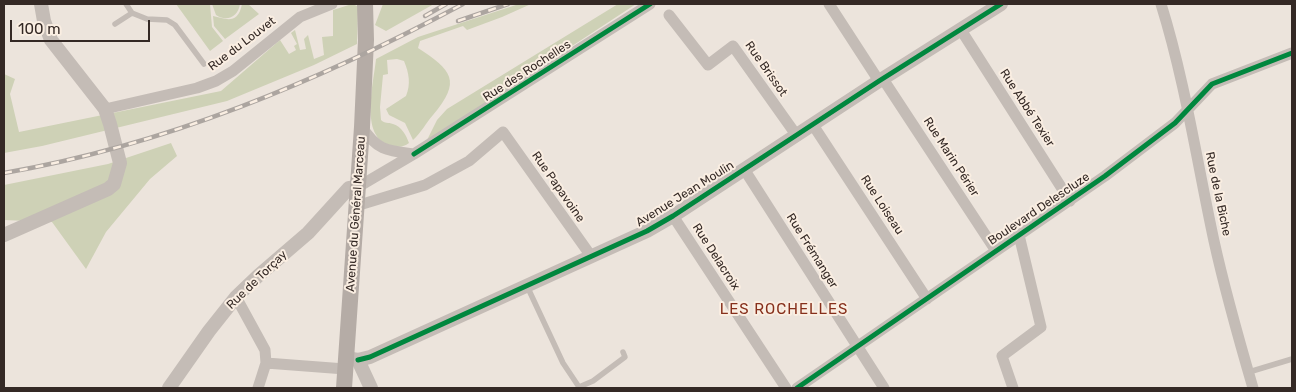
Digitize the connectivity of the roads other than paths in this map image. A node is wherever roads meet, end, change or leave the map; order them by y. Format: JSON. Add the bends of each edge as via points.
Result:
{"nodes":[{"id":1,"x":41,"y":4,"type":"edge"},
{"id":2,"x":126,"y":4,"type":"edge"},
{"id":3,"x":332,"y":4,"type":"edge"},
{"id":4,"x":365,"y":4,"type":"edge"},
{"id":5,"x":374,"y":4,"type":"edge"},
{"id":6,"x":650,"y":4,"type":"edge"},
{"id":7,"x":829,"y":4,"type":"edge"},
{"id":8,"x":1001,"y":4,"type":"edge"},
{"id":9,"x":1161,"y":4,"type":"edge"},
{"id":10,"x":132,"y":13,"type":"junction"},
{"id":11,"x":669,"y":15,"type":"dead end"},
{"id":12,"x":115,"y":24,"type":"dead end"},
{"id":13,"x":961,"y":30,"type":"junction"},
{"id":14,"x":366,"y":40,"type":"junction"},
{"id":15,"x":1292,"y":53,"type":"edge"},
{"id":16,"x":204,"y":64,"type":"dead end"},
{"id":17,"x":881,"y":80,"type":"junction"},
{"id":18,"x":105,"y":108,"type":"junction"},
{"id":19,"x":1187,"y":110,"type":"junction"},
{"id":20,"x":814,"y":125,"type":"junction"},
{"id":21,"x":362,"y":128,"type":"junction"},
{"id":22,"x":797,"y":136,"type":"junction"},
{"id":23,"x":414,"y":154,"type":"junction"},
{"id":24,"x":744,"y":169,"type":"junction"},
{"id":25,"x":358,"y":187,"type":"junction"},
{"id":26,"x":1070,"y":200,"type":"junction"},
{"id":27,"x":356,"y":206,"type":"junction"},
{"id":28,"x":673,"y":216,"type":"junction"},
{"id":29,"x":4,"y":235,"type":"edge"},
{"id":30,"x":1019,"y":235,"type":"junction"},
{"id":31,"x":996,"y":251,"type":"junction"},
{"id":32,"x":591,"y":256,"type":"junction"},
{"id":33,"x":527,"y":286,"type":"junction"},
{"id":34,"x":236,"y":297,"type":"junction"},
{"id":35,"x":927,"y":299,"type":"junction"},
{"id":36,"x":857,"y":347,"type":"junction"},
{"id":37,"x":623,"y":352,"type":"dead end"},
{"id":38,"x":1292,"y":359,"type":"edge"},
{"id":39,"x":350,"y":362,"type":"junction"},
{"id":40,"x":266,"y":363,"type":"junction"},
{"id":41,"x":1249,"y":372,"type":"junction"},
{"id":42,"x":169,"y":388,"type":"edge"},
{"id":43,"x":258,"y":388,"type":"edge"},
{"id":44,"x":344,"y":388,"type":"edge"},
{"id":45,"x":371,"y":388,"type":"edge"},
{"id":46,"x":786,"y":388,"type":"edge"},
{"id":47,"x":797,"y":388,"type":"edge"},
{"id":48,"x":884,"y":388,"type":"edge"},
{"id":49,"x":1013,"y":388,"type":"edge"},
{"id":50,"x":1253,"y":388,"type":"edge"}],
"edges":[{"from":1,"to":18,"type":"street","via":[[51,40]]},
{"from":2,"to":10,"type":"lane"},
{"from":3,"to":18,"type":"street","name":"Rue du Louvet","via":[[300,17],[216,82]]},
{"from":4,"to":14,"type":"main road","name":"Avenue du Général Marceau"},
{"from":5,"to":14,"type":"main road","name":"Avenue du Général Marceau"},
{"from":6,"to":23,"type":"street","name":"Rue des Rochelles"},
{"from":7,"to":17,"type":"street","name":"Rue Marin Périer"},
{"from":8,"to":13,"type":"street","name":"Avenue Jean Moulin"},
{"from":9,"to":19,"type":"street","name":"Rue de la Biche","via":[[1174,46]]},
{"from":10,"to":12,"type":"lane"},
{"from":10,"to":16,"type":"lane","via":[[147,19],[167,20],[175,25]]},
{"from":11,"to":22,"type":"street","name":"Rue Brissot","via":[[708,64],[733,46]]},
{"from":13,"to":17,"type":"street","name":"Avenue Jean Moulin"},
{"from":13,"to":26,"type":"street","name":"Rue Abbé Texier"},
{"from":14,"to":21,"type":"main road","name":"Avenue du Général Marceau"},
{"from":15,"to":19,"type":"street","name":"Boulevard Delescluze","via":[[1212,84]]},
{"from":17,"to":20,"type":"street","name":"Avenue Jean Moulin"},
{"from":17,"to":31,"type":"street","name":"Rue Marin Périer"},
{"from":18,"to":29,"type":"street","via":[[120,163],[114,184]]},
{"from":19,"to":26,"type":"street","name":"Boulevard Delescluze","via":[[1175,123]]},
{"from":19,"to":41,"type":"street","name":"Rue de la Biche","via":[[1215,244]]},
{"from":20,"to":22,"type":"street","name":"Avenue Jean Moulin"},
{"from":20,"to":35,"type":"street","name":"Rue Loiseau"},
{"from":21,"to":23,"type":"street","via":[[378,147],[390,152]]},
{"from":21,"to":25,"type":"main road","name":"Avenue du Général Marceau"},
{"from":22,"to":24,"type":"street","name":"Avenue Jean Moulin"},
{"from":23,"to":25,"type":"street","name":"Rue des Rochelles"},
{"from":24,"to":28,"type":"street","name":"Avenue Jean Moulin"},
{"from":24,"to":36,"type":"street","name":"Rue Frémanger"},
{"from":25,"to":27,"type":"main road","name":"Avenue du Général Marceau"},
{"from":25,"to":34,"type":"street","name":"Rue de Torçay","via":[[349,188],[308,233]]},
{"from":26,"to":30,"type":"street","name":"Boulevard Delescluze"},
{"from":27,"to":32,"type":"street","name":"Rue Papavoine","via":[[425,185],[469,161],[503,132]]},
{"from":27,"to":39,"type":"main road","name":"Avenue du Général Marceau"},
{"from":28,"to":32,"type":"street","name":"Avenue Jean Moulin"},
{"from":28,"to":46,"type":"street","name":"Rue Delacroix"},
{"from":30,"to":31,"type":"street","name":"Boulevard Delescluze"},
{"from":30,"to":49,"type":"street","via":[[1041,327],[997,358]]},
{"from":31,"to":35,"type":"street","name":"Boulevard Delescluze"},
{"from":32,"to":33,"type":"street","name":"Avenue Jean Moulin"},
{"from":33,"to":37,"type":"lane","via":[[563,363],[579,388],[625,357]]},
{"from":33,"to":39,"type":"street","name":"Avenue Jean Moulin","via":[[370,357]]},
{"from":34,"to":40,"type":"street","via":[[265,350]]},
{"from":34,"to":42,"type":"street","name":"Rue de Torçay"},
{"from":35,"to":36,"type":"street","name":"Boulevard Delescluze"},
{"from":36,"to":47,"type":"street","name":"Boulevard Delescluze"},
{"from":36,"to":48,"type":"street","name":"Rue Frémanger"},
{"from":38,"to":41,"type":"lane"},
{"from":39,"to":40,"type":"street"},
{"from":39,"to":44,"type":"main road","name":"Avenue du Général Marceau"},
{"from":39,"to":45,"type":"street"},
{"from":40,"to":43,"type":"street"},
{"from":41,"to":50,"type":"street","name":"Rue de la Biche"}]}
